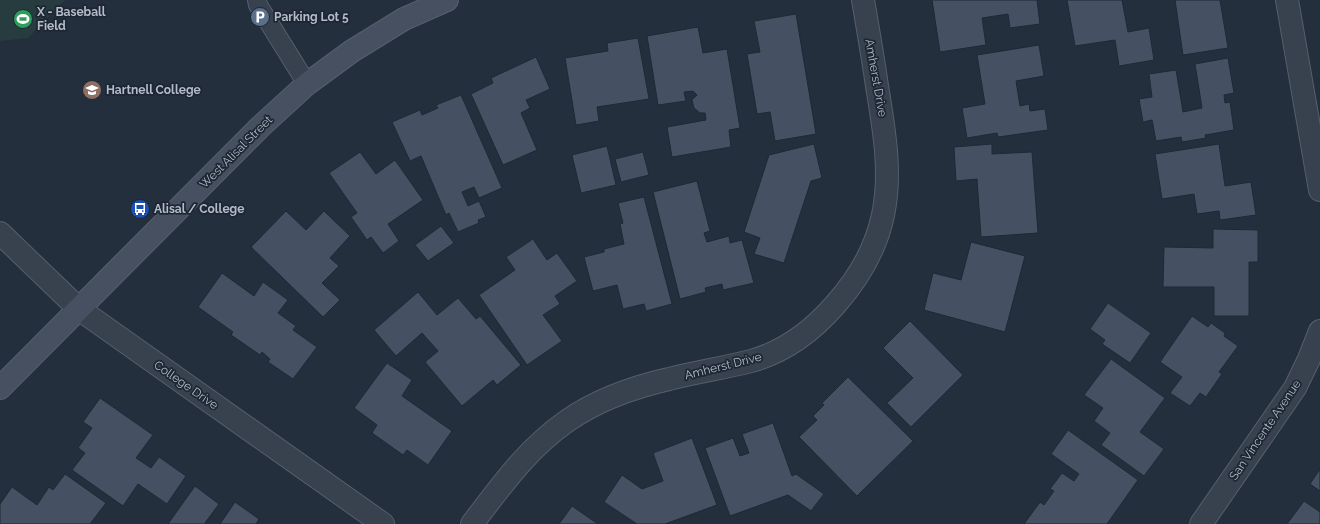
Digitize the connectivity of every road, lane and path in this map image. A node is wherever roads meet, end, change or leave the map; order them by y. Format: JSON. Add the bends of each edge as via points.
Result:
{"nodes":[{"id":1,"x":257,"y":0,"type":"edge"},
{"id":2,"x":447,"y":0,"type":"edge"},
{"id":3,"x":863,"y":0,"type":"edge"},
{"id":4,"x":1287,"y":0,"type":"edge"},
{"id":5,"x":307,"y":84,"type":"junction"},
{"id":6,"x":1320,"y":190,"type":"edge"},
{"id":7,"x":0,"y":233,"type":"edge"},
{"id":8,"x":79,"y":309,"type":"junction"},
{"id":9,"x":1320,"y":331,"type":"edge"},
{"id":10,"x":0,"y":388,"type":"edge"},
{"id":11,"x":383,"y":524,"type":"edge"},
{"id":12,"x":472,"y":524,"type":"edge"},
{"id":13,"x":1201,"y":524,"type":"edge"}],
"edges":[{"from":1,"to":5,"type":"lane"},
{"from":2,"to":5,"type":"main road","name":"West Alisal Street","via":[[404,19],[352,51]]},
{"from":3,"to":12,"type":"street","name":"Amherst Drive","via":[[884,128],[886,189],[884,215],[875,244],[847,292],[827,314],[785,347],[753,360],[638,387],[568,420],[516,466]]},
{"from":4,"to":6,"type":"street"},
{"from":5,"to":8,"type":"main road","name":"West Alisal Street","via":[[260,127]]},
{"from":7,"to":8,"type":"street","name":"College Drive"},
{"from":8,"to":10,"type":"main road","name":"West Alisal Street"},
{"from":8,"to":11,"type":"street","name":"College Drive"},
{"from":9,"to":13,"type":"street","name":"San Vincente Avenue","via":[[1295,388]]}]}
